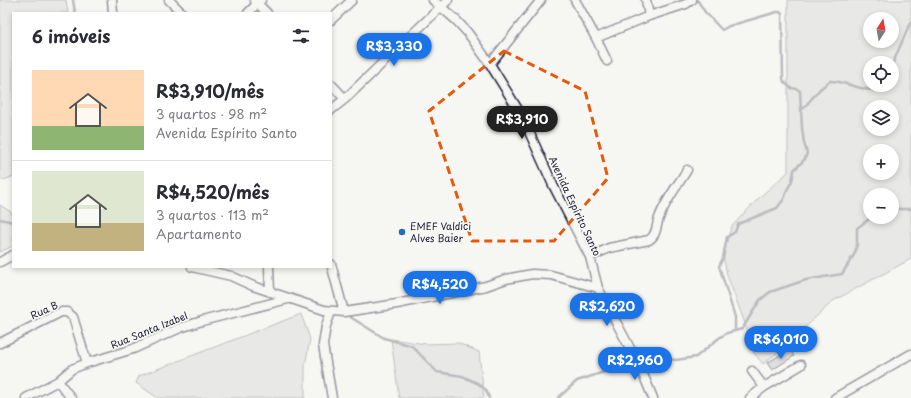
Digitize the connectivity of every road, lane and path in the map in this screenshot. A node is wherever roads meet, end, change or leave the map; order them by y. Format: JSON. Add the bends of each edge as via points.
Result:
{"nodes":[{"id":1,"x":169,"y":0,"type":"edge"},
{"id":2,"x":352,"y":0,"type":"edge"},
{"id":3,"x":433,"y":0,"type":"edge"},
{"id":4,"x":448,"y":0,"type":"edge"},
{"id":5,"x":541,"y":0,"type":"edge"},
{"id":6,"x":575,"y":0,"type":"edge"},
{"id":7,"x":646,"y":0,"type":"edge"},
{"id":8,"x":692,"y":0,"type":"edge"},
{"id":9,"x":113,"y":1,"type":"edge"},
{"id":10,"x":258,"y":1,"type":"edge"},
{"id":11,"x":442,"y":7,"type":"junction"},
{"id":12,"x":113,"y":12,"type":"edge"},
{"id":13,"x":181,"y":12,"type":"edge"},
{"id":14,"x":249,"y":12,"type":"edge"},
{"id":15,"x":266,"y":12,"type":"edge"},
{"id":16,"x":649,"y":16,"type":"junction"},
{"id":17,"x":332,"y":19,"type":"edge"},
{"id":18,"x":596,"y":38,"type":"junction"},
{"id":19,"x":607,"y":61,"type":"dead end"},
{"id":20,"x":490,"y":64,"type":"junction"},
{"id":21,"x":332,"y":85,"type":"edge"},
{"id":22,"x":345,"y":99,"type":"junction"},
{"id":23,"x":332,"y":109,"type":"edge"},
{"id":24,"x":687,"y":170,"type":"dead end"},
{"id":25,"x":12,"y":256,"type":"edge"},
{"id":26,"x":590,"y":257,"type":"junction"},
{"id":27,"x":0,"y":262,"type":"edge"},
{"id":28,"x":196,"y":268,"type":"edge"},
{"id":29,"x":269,"y":268,"type":"edge"},
{"id":30,"x":332,"y":268,"type":"edge"},
{"id":31,"x":598,"y":288,"type":"junction"},
{"id":32,"x":270,"y":292,"type":"junction"},
{"id":33,"x":288,"y":299,"type":"junction"},
{"id":34,"x":331,"y":312,"type":"junction"},
{"id":35,"x":344,"y":312,"type":"junction"},
{"id":36,"x":0,"y":343,"type":"edge"},
{"id":37,"x":911,"y":354,"type":"edge"},
{"id":38,"x":87,"y":363,"type":"junction"},
{"id":39,"x":801,"y":365,"type":"dead end"},
{"id":40,"x":752,"y":371,"type":"dead end"},
{"id":41,"x":58,"y":381,"type":"junction"},
{"id":42,"x":764,"y":388,"type":"junction"},
{"id":43,"x":26,"y":398,"type":"edge"},
{"id":44,"x":70,"y":398,"type":"edge"},
{"id":45,"x":332,"y":398,"type":"edge"},
{"id":46,"x":653,"y":398,"type":"edge"},
{"id":47,"x":750,"y":398,"type":"edge"},
{"id":48,"x":835,"y":398,"type":"edge"}],
"edges":[{"from":1,"to":13,"type":"street"},
{"from":2,"to":17,"type":"street"},
{"from":3,"to":11,"type":"street","name":"Avenida Espírito Santo"},
{"from":4,"to":11,"type":"street"},
{"from":5,"to":20,"type":"street"},
{"from":6,"to":18,"type":"street"},
{"from":7,"to":16,"type":"street"},
{"from":8,"to":16,"type":"street"},
{"from":9,"to":12,"type":"street"},
{"from":10,"to":14,"type":"street"},
{"from":10,"to":15,"type":"street"},
{"from":11,"to":20,"type":"street","name":"Avenida Espírito Santo","via":[[468,33]]},
{"from":11,"to":22,"type":"street"},
{"from":16,"to":18,"type":"street"},
{"from":18,"to":19,"type":"street"},
{"from":20,"to":26,"type":"street","name":"Avenida Espírito Santo","via":[[522,116],[553,185]]},
{"from":21,"to":22,"type":"street"},
{"from":22,"to":23,"type":"street"},
{"from":24,"to":26,"type":"street","via":[[662,211],[652,238],[609,248]]},
{"from":25,"to":27,"type":"street"},
{"from":26,"to":31,"type":"street","name":"Avenida Espírito Santo"},
{"from":28,"to":32,"type":"street","via":[[231,276]]},
{"from":29,"to":32,"type":"street"},
{"from":30,"to":35,"type":"street"},
{"from":31,"to":35,"type":"street","via":[[532,274],[397,304]]},
{"from":31,"to":46,"type":"street","name":"Avenida Espírito Santo","via":[[640,367]]},
{"from":32,"to":33,"type":"street"},
{"from":33,"to":34,"type":"street"},
{"from":33,"to":38,"type":"street","name":"Rua Santa Izabel","via":[[180,328],[133,349]]},
{"from":34,"to":35,"type":"street"},
{"from":34,"to":45,"type":"street","via":[[323,345]]},
{"from":36,"to":38,"type":"street","name":"Rua B","via":[[61,312],[68,312],[73,317]]},
{"from":37,"to":48,"type":"street"},
{"from":38,"to":41,"type":"street","name":"Rua Santa Izabel","via":[[72,369]]},
{"from":39,"to":42,"type":"street"},
{"from":40,"to":42,"type":"street"},
{"from":41,"to":43,"type":"street","name":"Rua Santa Izabel"},
{"from":41,"to":44,"type":"street"},
{"from":42,"to":47,"type":"street"}]}
